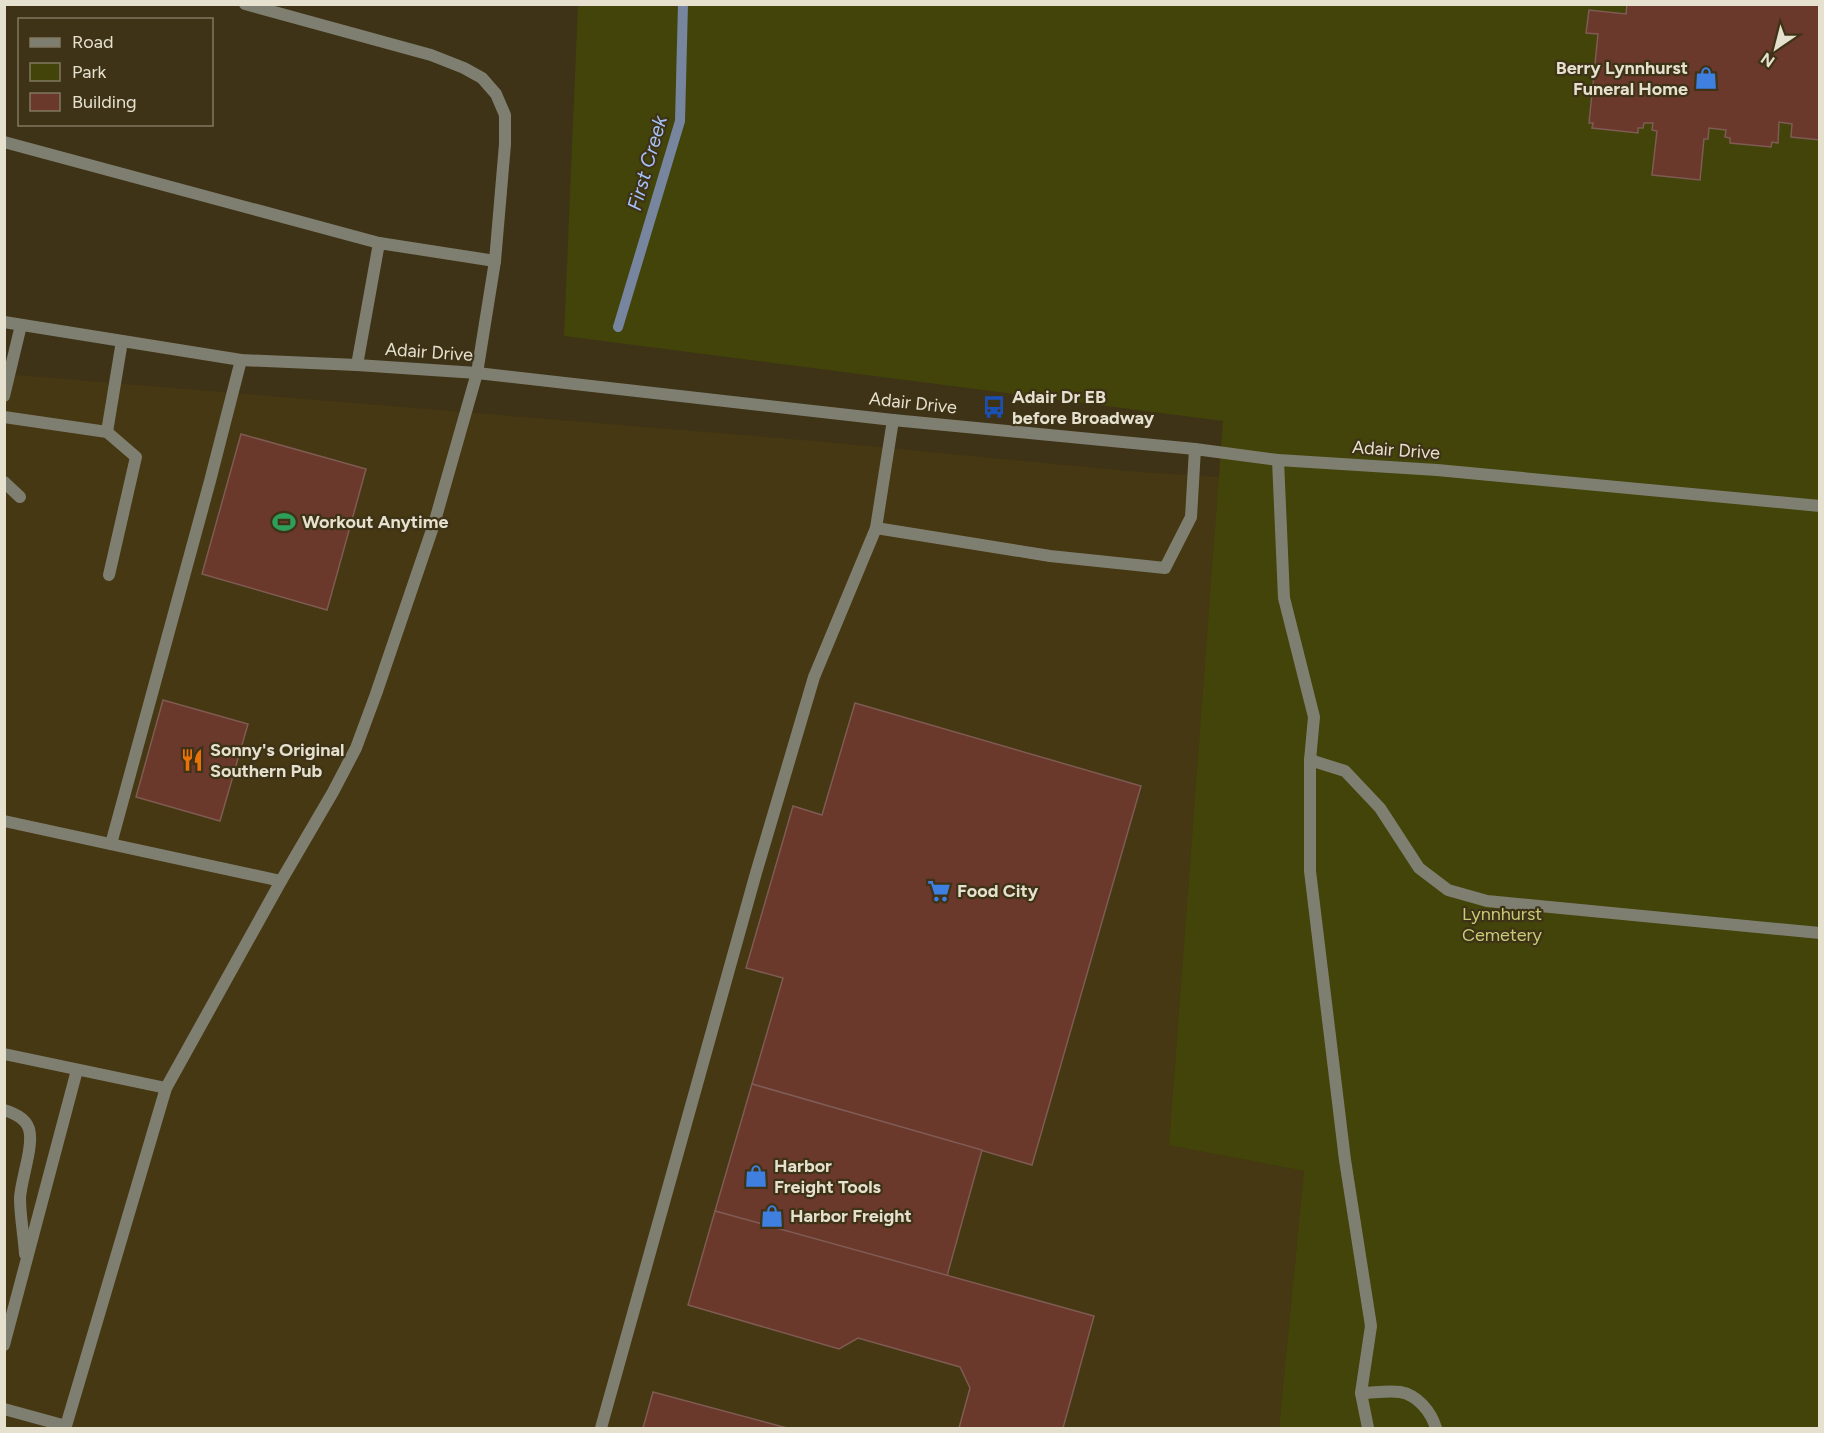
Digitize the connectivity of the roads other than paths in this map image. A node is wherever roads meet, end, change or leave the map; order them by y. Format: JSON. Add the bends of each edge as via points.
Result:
{"nodes":[{"id":1,"x":245,"y":4,"type":"edge"},
{"id":2,"x":4,"y":142,"type":"edge"},
{"id":3,"x":380,"y":243,"type":"junction"},
{"id":4,"x":495,"y":261,"type":"junction"},
{"id":5,"x":4,"y":322,"type":"edge"},
{"id":6,"x":21,"y":325,"type":"junction"},
{"id":7,"x":122,"y":341,"type":"junction"},
{"id":8,"x":241,"y":360,"type":"junction"},
{"id":9,"x":357,"y":364,"type":"junction"},
{"id":10,"x":477,"y":373,"type":"junction"},
{"id":11,"x":4,"y":396,"type":"edge"},
{"id":12,"x":4,"y":417,"type":"edge"},
{"id":13,"x":894,"y":420,"type":"junction"},
{"id":14,"x":107,"y":432,"type":"junction"},
{"id":15,"x":1195,"y":449,"type":"junction"},
{"id":16,"x":1278,"y":460,"type":"junction"},
{"id":17,"x":4,"y":482,"type":"edge"},
{"id":18,"x":20,"y":496,"type":"dead end"},
{"id":19,"x":1820,"y":506,"type":"edge"},
{"id":20,"x":876,"y":528,"type":"junction"},
{"id":21,"x":109,"y":575,"type":"dead end"},
{"id":22,"x":1310,"y":760,"type":"junction"},
{"id":23,"x":4,"y":821,"type":"edge"},
{"id":24,"x":111,"y":844,"type":"junction"},
{"id":25,"x":281,"y":881,"type":"junction"},
{"id":26,"x":1820,"y":933,"type":"edge"},
{"id":27,"x":4,"y":1054,"type":"edge"},
{"id":28,"x":77,"y":1070,"type":"junction"},
{"id":29,"x":166,"y":1088,"type":"junction"},
{"id":30,"x":4,"y":1110,"type":"edge"},
{"id":31,"x":26,"y":1264,"type":"junction"},
{"id":32,"x":4,"y":1345,"type":"edge"},
{"id":33,"x":1361,"y":1393,"type":"junction"},
{"id":34,"x":4,"y":1409,"type":"edge"},
{"id":35,"x":65,"y":1427,"type":"edge"},
{"id":36,"x":601,"y":1428,"type":"edge"},
{"id":37,"x":1368,"y":1428,"type":"edge"},
{"id":38,"x":1436,"y":1428,"type":"edge"}],
"edges":[{"from":1,"to":4,"type":"street","via":[[431,55],[482,78],[496,94],[505,115]]},
{"from":2,"to":3,"type":"street"},
{"from":3,"to":4,"type":"street"},
{"from":3,"to":9,"type":"street"},
{"from":4,"to":10,"type":"street"},
{"from":5,"to":6,"type":"street","name":"Adair Drive"},
{"from":6,"to":7,"type":"street","name":"Adair Drive"},
{"from":6,"to":11,"type":"street"},
{"from":7,"to":8,"type":"street","name":"Adair Drive"},
{"from":7,"to":14,"type":"street"},
{"from":8,"to":9,"type":"street","name":"Adair Drive"},
{"from":8,"to":24,"type":"street"},
{"from":9,"to":10,"type":"street","name":"Adair Drive"},
{"from":10,"to":13,"type":"street","name":"Adair Drive"},
{"from":10,"to":25,"type":"street","via":[[420,568],[356,748]]},
{"from":12,"to":14,"type":"street"},
{"from":13,"to":15,"type":"street","name":"Adair Drive"},
{"from":13,"to":20,"type":"street"},
{"from":14,"to":21,"type":"street","via":[[136,457]]},
{"from":15,"to":16,"type":"street","name":"Adair Drive"},
{"from":15,"to":20,"type":"street","via":[[1191,518],[1165,568],[1050,556]]},
{"from":16,"to":19,"type":"street","name":"Adair Drive","via":[[1437,470]]},
{"from":16,"to":22,"type":"street","via":[[1284,598],[1314,717]]},
{"from":17,"to":18,"type":"street"},
{"from":20,"to":36,"type":"street","via":[[814,676]]},
{"from":22,"to":26,"type":"street","via":[[1345,771],[1380,808],[1419,868],[1448,890],[1487,901]]},
{"from":22,"to":33,"type":"street","via":[[1310,871],[1345,1160],[1371,1326]]},
{"from":23,"to":24,"type":"street"},
{"from":24,"to":25,"type":"street"},
{"from":25,"to":29,"type":"street"},
{"from":27,"to":28,"type":"street"},
{"from":28,"to":29,"type":"street"},
{"from":28,"to":31,"type":"street"},
{"from":29,"to":35,"type":"street"},
{"from":30,"to":31,"type":"street","via":[[23,1119],[29,1129],[20,1197]]},
{"from":31,"to":32,"type":"street"},
{"from":33,"to":37,"type":"street"},
{"from":33,"to":38,"type":"street","via":[[1401,1392],[1421,1402]]},
{"from":34,"to":35,"type":"street"}]}
